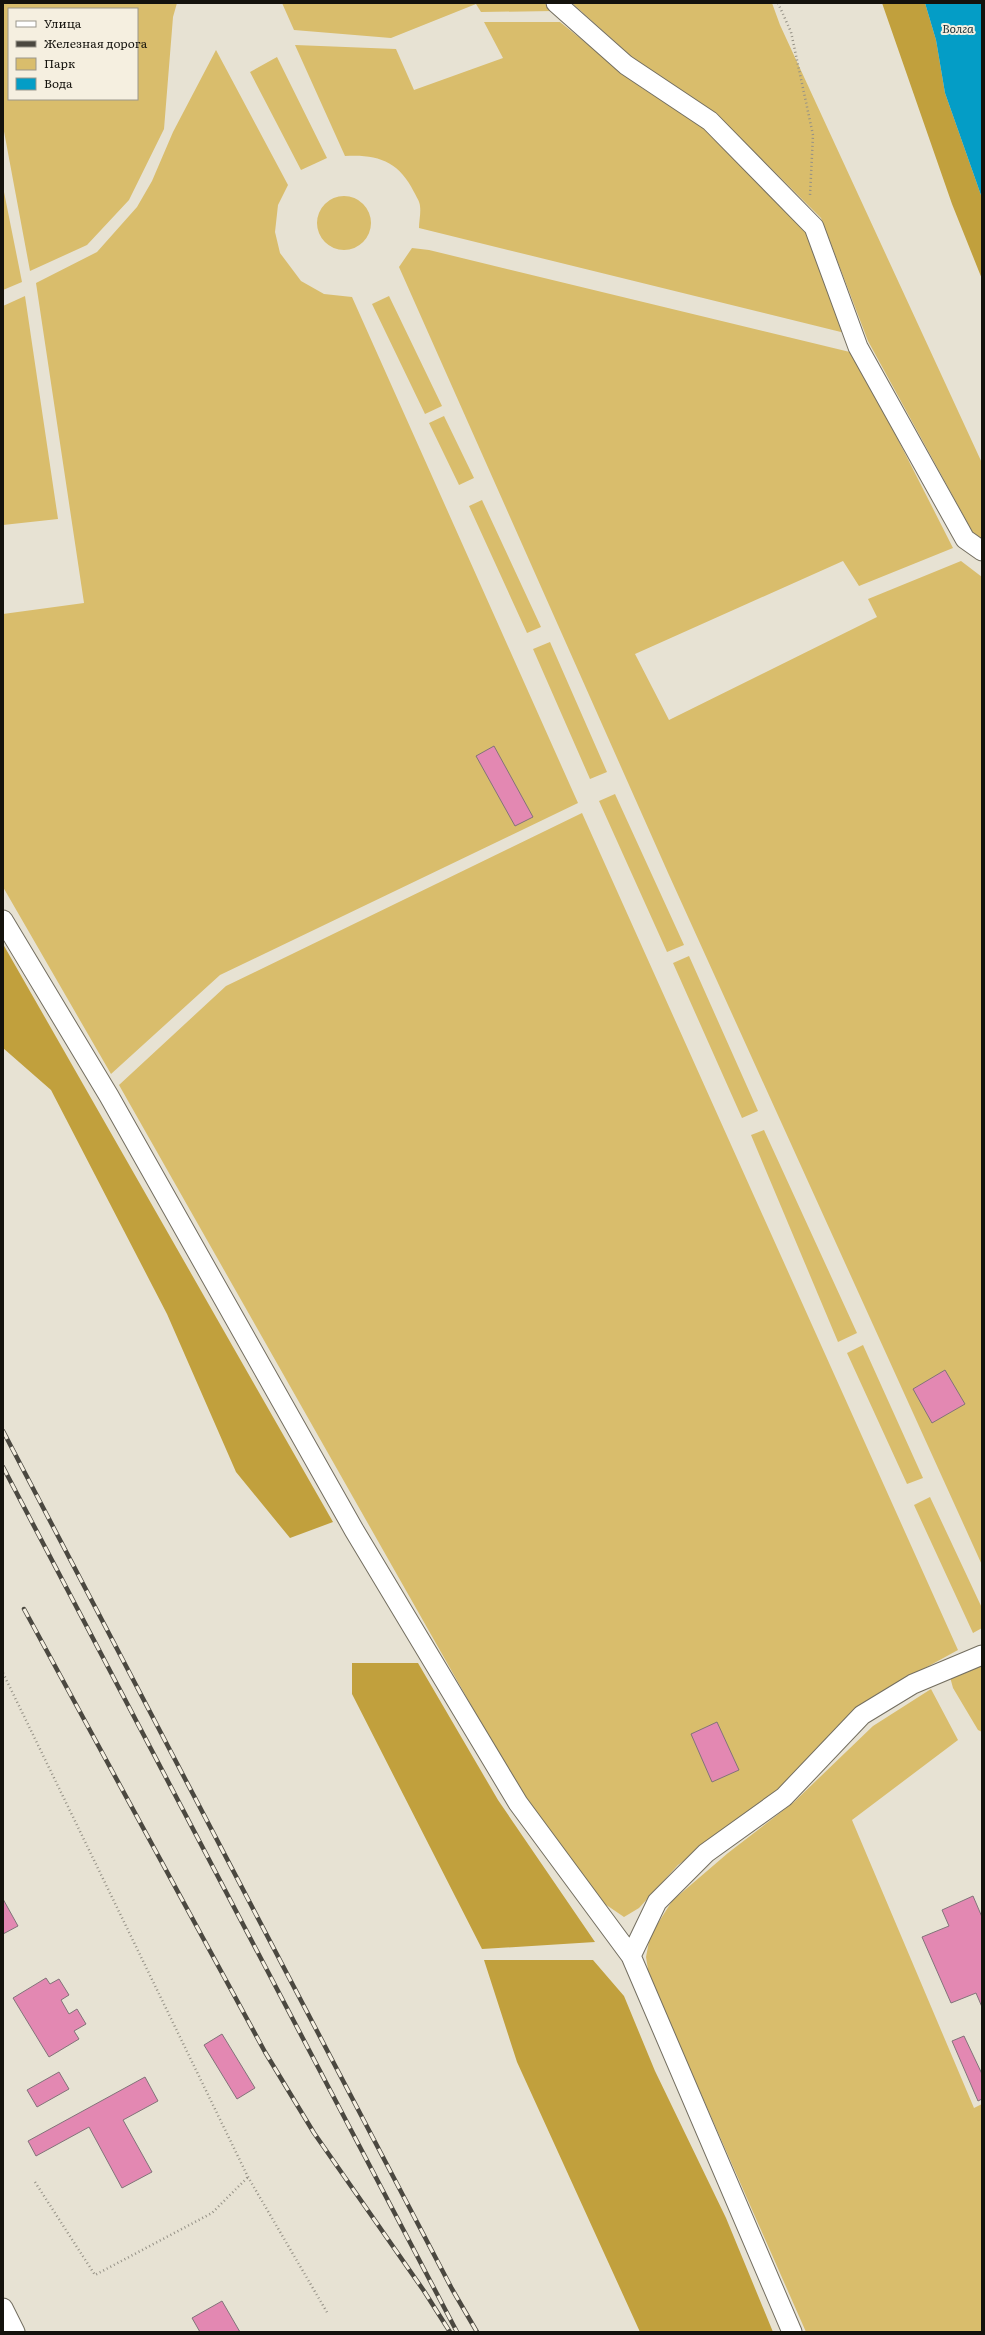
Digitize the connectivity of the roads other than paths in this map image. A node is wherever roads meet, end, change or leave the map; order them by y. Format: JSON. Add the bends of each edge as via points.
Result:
{"nodes":[{"id":1,"x":556,"y":3,"type":"edge"},
{"id":2,"x":982,"y":551,"type":"edge"},
{"id":3,"x":3,"y":920,"type":"edge"},
{"id":4,"x":982,"y":1655,"type":"edge"},
{"id":5,"x":631,"y":1956,"type":"junction"},
{"id":6,"x":3,"y":2308,"type":"edge"},
{"id":7,"x":15,"y":2332,"type":"edge"},
{"id":8,"x":792,"y":2332,"type":"edge"}],
"edges":[{"from":1,"to":2,"type":"street","via":[[626,65],[710,121],[814,227],[858,347],[965,539]]},
{"from":3,"to":5,"type":"street","via":[[109,1096],[354,1530],[518,1803]]},
{"from":4,"to":5,"type":"street","via":[[913,1684],[862,1715],[784,1797],[706,1853],[657,1902]]},
{"from":5,"to":8,"type":"street"},
{"from":6,"to":7,"type":"street"}]}
